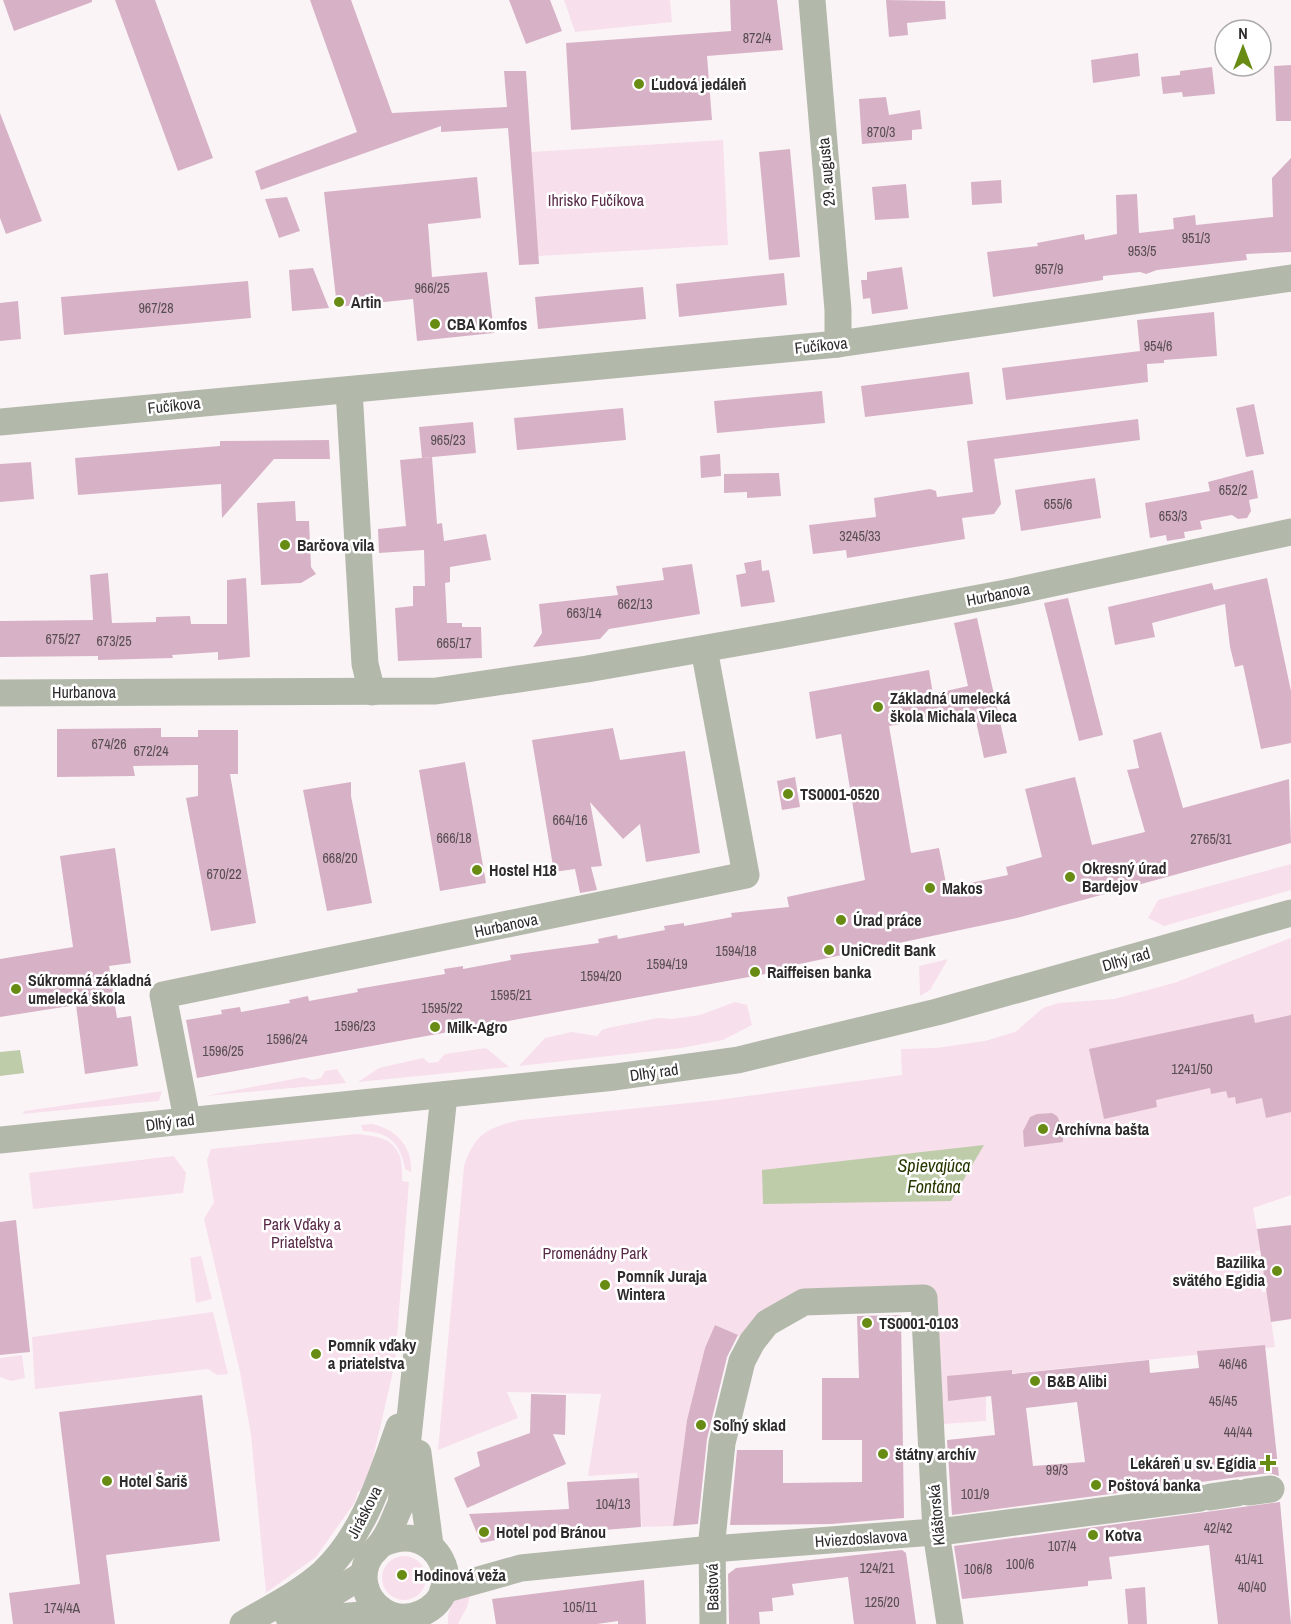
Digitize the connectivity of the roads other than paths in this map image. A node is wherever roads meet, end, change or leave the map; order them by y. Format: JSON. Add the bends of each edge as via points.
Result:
{"nodes":[{"id":1,"x":812,"y":0,"type":"edge"},
{"id":2,"x":1291,"y":278,"type":"edge"},
{"id":3,"x":837,"y":344,"type":"junction"},
{"id":4,"x":349,"y":390,"type":"junction"},
{"id":5,"x":0,"y":422,"type":"edge"},
{"id":6,"x":1291,"y":532,"type":"edge"},
{"id":7,"x":704,"y":649,"type":"junction"},
{"id":8,"x":372,"y":692,"type":"junction"},
{"id":9,"x":0,"y":693,"type":"edge"},
{"id":10,"x":1291,"y":913,"type":"edge"},
{"id":11,"x":444,"y":1095,"type":"junction"},
{"id":12,"x":187,"y":1119,"type":"junction"},
{"id":13,"x":0,"y":1140,"type":"edge"},
{"id":14,"x":924,"y":1298,"type":"joint"},
{"id":15,"x":412,"y":1389,"type":"junction"},
{"id":16,"x":1265,"y":1490,"type":"edge"},
{"id":17,"x":936,"y":1532,"type":"junction"},
{"id":18,"x":382,"y":1544,"type":"junction"},
{"id":19,"x":712,"y":1549,"type":"junction"},
{"id":20,"x":436,"y":1553,"type":"junction"},
{"id":21,"x":521,"y":1568,"type":"junction"},
{"id":22,"x":364,"y":1574,"type":"junction"},
{"id":23,"x":440,"y":1606,"type":"edge"},
{"id":24,"x":398,"y":1618,"type":"edge"},
{"id":25,"x":245,"y":1624,"type":"edge"},
{"id":26,"x":262,"y":1624,"type":"edge"},
{"id":27,"x":713,"y":1624,"type":"edge"},
{"id":28,"x":950,"y":1624,"type":"edge"}],
"edges":[{"from":1,"to":3,"type":"street","name":"29. augusta","via":[[838,310]]},
{"from":2,"to":3,"type":"street","name":"Fučíkova"},
{"from":3,"to":4,"type":"street","name":"Fučíkova"},
{"from":4,"to":5,"type":"street","name":"Fučíkova"},
{"from":4,"to":8,"type":"street","via":[[365,664]]},
{"from":6,"to":7,"type":"street","name":"Hurbanova","via":[[994,595]]},
{"from":7,"to":8,"type":"street","name":"Hurbanova","via":[[436,691]]},
{"from":7,"to":12,"type":"street","name":"Hurbanova","via":[[746,875],[163,995]]},
{"from":8,"to":9,"type":"street","name":"Hurbanova"},
{"from":10,"to":11,"type":"street","name":"Dlhý rad","via":[[937,1012],[779,1051],[625,1076]]},
{"from":11,"to":12,"type":"street","name":"Dlhý rad"},
{"from":11,"to":15,"type":"street","name":"Jiráskova"},
{"from":12,"to":13,"type":"street","name":"Dlhý rad"},
{"from":14,"to":17,"type":"street","name":"Kláštorská"},
{"from":14,"to":19,"type":"street","name":"Baštová","via":[[804,1302],[778,1315],[756,1334],[742,1361],[722,1443]]},
{"from":15,"to":18,"type":"street","name":"Jiráskova","via":[[401,1504]]},
{"from":15,"to":20,"type":"street","name":"Jiráskova","via":[[423,1506]]},
{"from":15,"to":25,"type":"street","name":"Jiráskova","via":[[356,1535],[323,1572]]},
{"from":16,"to":17,"type":"street","name":"Hviezdoslavova"},
{"from":17,"to":19,"type":"street","name":"Hviezdoslavova"},
{"from":17,"to":28,"type":"street","name":"Kláštorská"},
{"from":18,"to":20,"type":"street","via":[[394,1538],[419,1539]]},
{"from":18,"to":22,"type":"street","via":[[370,1557]]},
{"from":19,"to":21,"type":"street","name":"Hviezdoslavova"},
{"from":19,"to":27,"type":"street","name":"Baštová"},
{"from":20,"to":21,"type":"street","name":"Hviezdoslavova"},
{"from":20,"to":23,"type":"street","via":[[445,1569]]},
{"from":21,"to":23,"type":"street","name":"Hviezdoslavova"},
{"from":22,"to":24,"type":"street","via":[[369,1596]]},
{"from":22,"to":25,"type":"street","via":[[332,1594]]},
{"from":23,"to":24,"type":"street"},
{"from":24,"to":26,"type":"street"}]}
